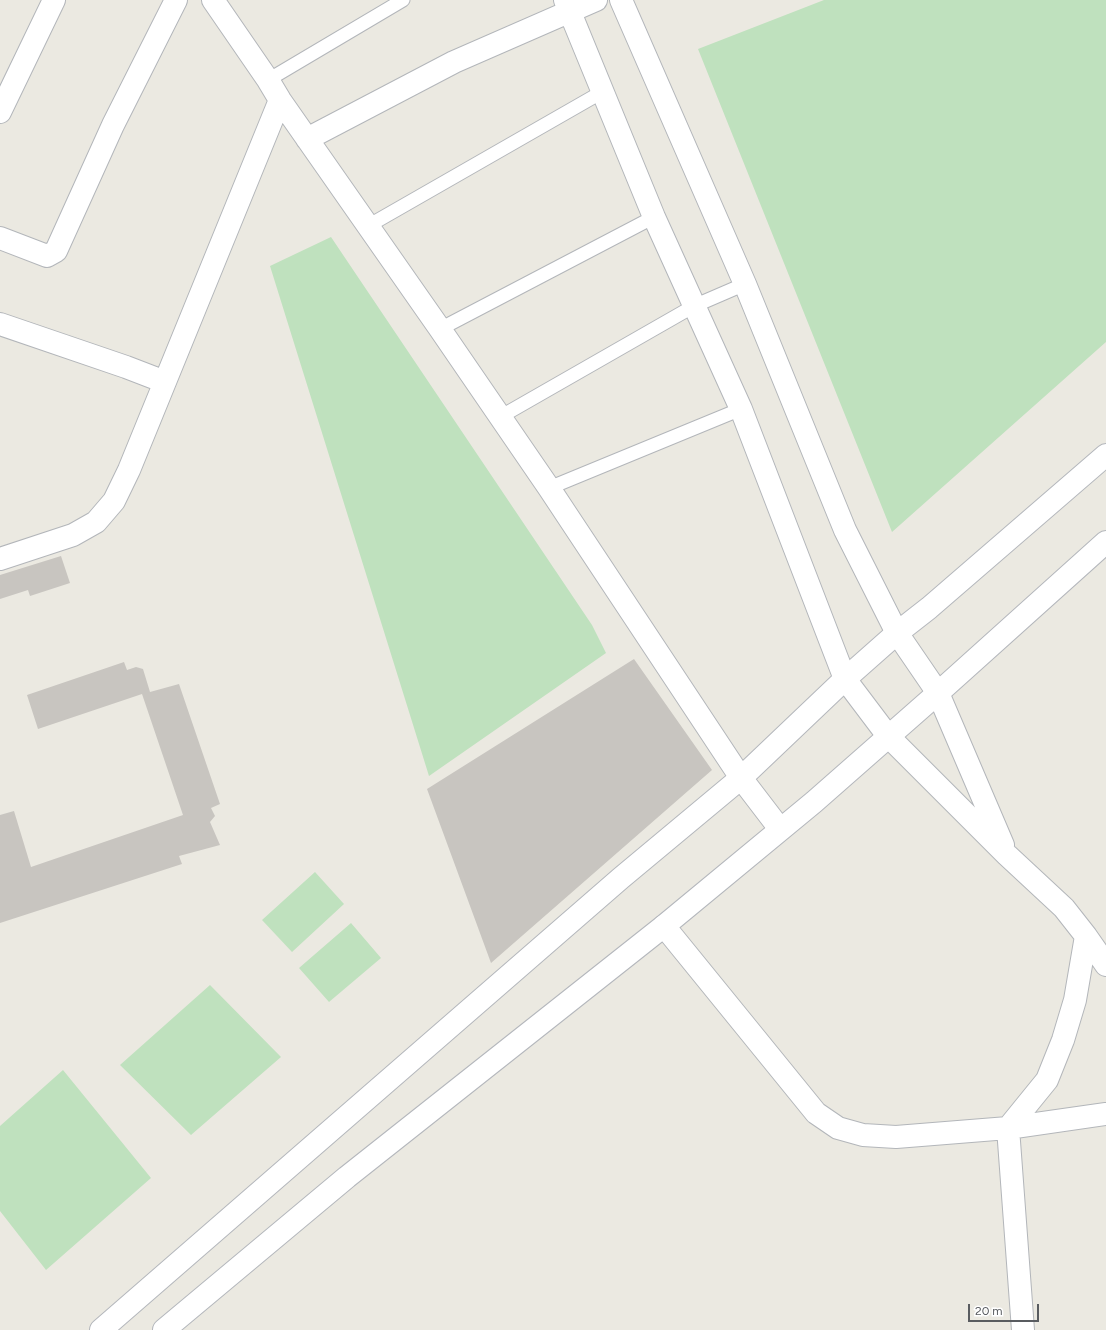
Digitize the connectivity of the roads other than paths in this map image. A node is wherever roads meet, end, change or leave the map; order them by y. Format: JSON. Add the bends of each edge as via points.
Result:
{"nodes":[{"id":1,"x":54,"y":0,"type":"edge"},
{"id":2,"x":176,"y":0,"type":"edge"},
{"id":3,"x":403,"y":0,"type":"edge"},
{"id":4,"x":596,"y":0,"type":"edge"},
{"id":5,"x":621,"y":0,"type":"edge"},
{"id":6,"x":216,"y":1,"type":"edge"},
{"id":7,"x":567,"y":6,"type":"edge"},
{"id":8,"x":268,"y":80,"type":"junction"},
{"id":9,"x":602,"y":92,"type":"junction"},
{"id":10,"x":280,"y":100,"type":"junction"},
{"id":11,"x":0,"y":112,"type":"edge"},
{"id":12,"x":307,"y":139,"type":"junction"},
{"id":13,"x":654,"y":217,"type":"junction"},
{"id":14,"x":368,"y":226,"type":"junction"},
{"id":15,"x":0,"y":238,"type":"edge"},
{"id":16,"x":745,"y":284,"type":"junction"},
{"id":17,"x":694,"y":306,"type":"junction"},
{"id":18,"x":0,"y":324,"type":"edge"},
{"id":19,"x":440,"y":329,"type":"junction"},
{"id":20,"x":165,"y":382,"type":"junction"},
{"id":21,"x":741,"y":409,"type":"junction"},
{"id":22,"x":500,"y":417,"type":"junction"},
{"id":23,"x":1106,"y":455,"type":"edge"},
{"id":24,"x":549,"y":488,"type":"junction"},
{"id":25,"x":1106,"y":542,"type":"edge"},
{"id":26,"x":0,"y":559,"type":"edge"},
{"id":27,"x":897,"y":633,"type":"junction"},
{"id":28,"x":845,"y":679,"type":"junction"},
{"id":29,"x":938,"y":693,"type":"junction"},
{"id":30,"x":888,"y":736,"type":"junction"},
{"id":31,"x":741,"y":778,"type":"junction"},
{"id":32,"x":780,"y":829,"type":"junction"},
{"id":33,"x":1007,"y":855,"type":"junction"},
{"id":34,"x":664,"y":926,"type":"junction"},
{"id":35,"x":1086,"y":936,"type":"junction"},
{"id":36,"x":1106,"y":965,"type":"edge"},
{"id":37,"x":1106,"y":1114,"type":"edge"},
{"id":38,"x":1008,"y":1128,"type":"junction"},
{"id":39,"x":101,"y":1330,"type":"edge"},
{"id":40,"x":164,"y":1330,"type":"edge"},
{"id":41,"x":1023,"y":1330,"type":"edge"}],
"edges":[{"from":1,"to":11,"type":"street"},
{"from":2,"to":15,"type":"street","via":[[116,118],[56,251],[47,256]]},
{"from":3,"to":8,"type":"lane"},
{"from":4,"to":7,"type":"street"},
{"from":5,"to":16,"type":"street"},
{"from":6,"to":8,"type":"street"},
{"from":7,"to":9,"type":"street"},
{"from":7,"to":12,"type":"street"},
{"from":8,"to":10,"type":"street"},
{"from":9,"to":13,"type":"street"},
{"from":9,"to":14,"type":"lane"},
{"from":10,"to":12,"type":"street"},
{"from":10,"to":20,"type":"street"},
{"from":12,"to":14,"type":"street"},
{"from":13,"to":17,"type":"street"},
{"from":13,"to":19,"type":"lane"},
{"from":14,"to":19,"type":"street"},
{"from":16,"to":17,"type":"lane"},
{"from":16,"to":27,"type":"street","via":[[845,530]]},
{"from":17,"to":21,"type":"street"},
{"from":17,"to":22,"type":"lane"},
{"from":18,"to":20,"type":"street"},
{"from":19,"to":22,"type":"street"},
{"from":20,"to":26,"type":"street","via":[[114,501],[96,522],[73,535]]},
{"from":21,"to":24,"type":"lane"},
{"from":21,"to":28,"type":"street"},
{"from":22,"to":24,"type":"street"},
{"from":23,"to":27,"type":"street","via":[[930,608]]},
{"from":24,"to":31,"type":"street"},
{"from":25,"to":29,"type":"street"},
{"from":27,"to":28,"type":"street"},
{"from":27,"to":29,"type":"street"},
{"from":28,"to":30,"type":"street"},
{"from":28,"to":31,"type":"street"},
{"from":29,"to":30,"type":"street"},
{"from":29,"to":33,"type":"street"},
{"from":30,"to":32,"type":"street"},
{"from":30,"to":33,"type":"street"},
{"from":31,"to":32,"type":"street"},
{"from":31,"to":39,"type":"street","via":[[621,878]]},
{"from":32,"to":34,"type":"street"},
{"from":33,"to":35,"type":"street","via":[[1064,908]]},
{"from":34,"to":38,"type":"street","via":[[816,1113],[838,1128],[863,1135],[896,1137]]},
{"from":34,"to":40,"type":"street","via":[[347,1177]]},
{"from":35,"to":36,"type":"street"},
{"from":35,"to":38,"type":"street","via":[[1075,1000],[1047,1080]]},
{"from":37,"to":38,"type":"street"},
{"from":38,"to":41,"type":"street"}]}
